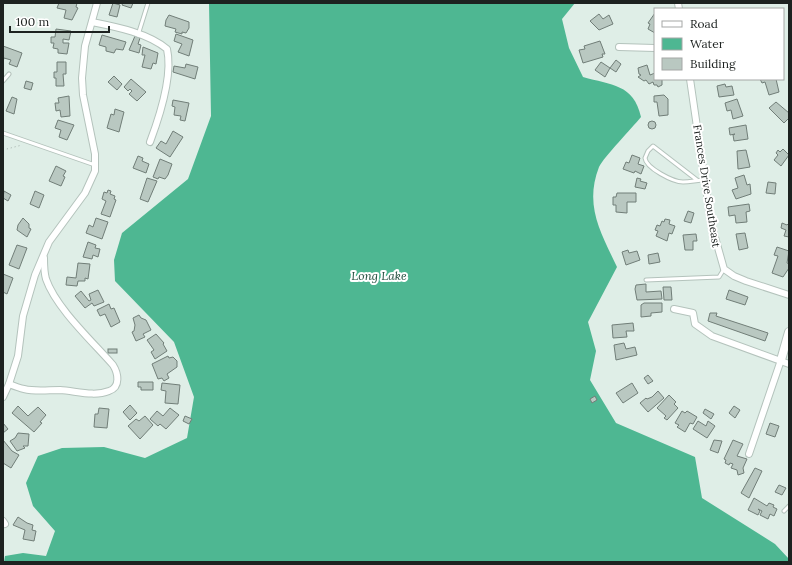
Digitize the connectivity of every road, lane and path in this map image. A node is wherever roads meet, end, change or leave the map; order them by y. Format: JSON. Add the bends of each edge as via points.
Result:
{"nodes":[{"id":1,"x":97,"y":3,"type":"edge"},
{"id":2,"x":148,"y":3,"type":"edge"},
{"id":3,"x":92,"y":22,"type":"junction"},
{"id":4,"x":138,"y":34,"type":"junction"},
{"id":5,"x":619,"y":47,"type":"dead end"},
{"id":6,"x":654,"y":48,"type":"edge"},
{"id":7,"x":9,"y":74,"type":"dead end"},
{"id":8,"x":690,"y":80,"type":"edge"},
{"id":9,"x":3,"y":81,"type":"edge"},
{"id":10,"x":3,"y":133,"type":"edge"},
{"id":11,"x":150,"y":142,"type":"dead end"},
{"id":12,"x":31,"y":143,"type":"junction"},
{"id":13,"x":3,"y":150,"type":"edge"},
{"id":14,"x":96,"y":165,"type":"junction"},
{"id":15,"x":697,"y":180,"type":"junction"},
{"id":16,"x":705,"y":180,"type":"junction"},
{"id":17,"x":44,"y":256,"type":"junction"},
{"id":18,"x":724,"y":269,"type":"junction"},
{"id":19,"x":646,"y":280,"type":"dead end"},
{"id":20,"x":789,"y":295,"type":"edge"},
{"id":21,"x":674,"y":309,"type":"dead end"},
{"id":22,"x":789,"y":332,"type":"edge"},
{"id":23,"x":781,"y":360,"type":"junction"},
{"id":24,"x":789,"y":364,"type":"edge"},
{"id":25,"x":9,"y":384,"type":"junction"},
{"id":26,"x":3,"y":397,"type":"edge"},
{"id":27,"x":749,"y":454,"type":"dead end"},
{"id":28,"x":789,"y":506,"type":"edge"},
{"id":29,"x":784,"y":511,"type":"dead end"}],
"edges":[{"from":1,"to":3,"type":"street"},
{"from":2,"to":4,"type":"lane"},
{"from":3,"to":4,"type":"street"},
{"from":3,"to":14,"type":"street","via":[[85,46],[82,78]]},
{"from":4,"to":11,"type":"street","via":[[160,44],[167,49],[168,54],[162,106]]},
{"from":5,"to":6,"type":"street"},
{"from":7,"to":9,"type":"lane"},
{"from":8,"to":16,"type":"street","name":"Frances Drive Southeast"},
{"from":10,"to":12,"type":"lane"},
{"from":12,"to":13,"type":"path"},
{"from":12,"to":14,"type":"lane"},
{"from":14,"to":17,"type":"street","via":[[92,180],[49,242]]},
{"from":15,"to":15,"type":"lane","via":[[682,182],[670,179],[647,164],[645,158],[648,151],[653,146]]},
{"from":15,"to":16,"type":"lane"},
{"from":16,"to":18,"type":"street","name":"Frances Drive Southeast","via":[[711,223]]},
{"from":17,"to":25,"type":"street","via":[[28,296],[18,356]]},
{"from":17,"to":25,"type":"street","via":[[44,270],[50,288],[66,312],[113,365],[118,373],[118,381],[110,391],[94,393],[37,391]]},
{"from":18,"to":19,"type":"lane","via":[[719,277]]},
{"from":18,"to":20,"type":"street","via":[[746,281]]},
{"from":21,"to":23,"type":"street","via":[[693,313],[695,324],[712,336]]},
{"from":22,"to":23,"type":"street"},
{"from":23,"to":24,"type":"street"},
{"from":23,"to":27,"type":"street"},
{"from":25,"to":26,"type":"street"},
{"from":28,"to":29,"type":"lane"}]}
